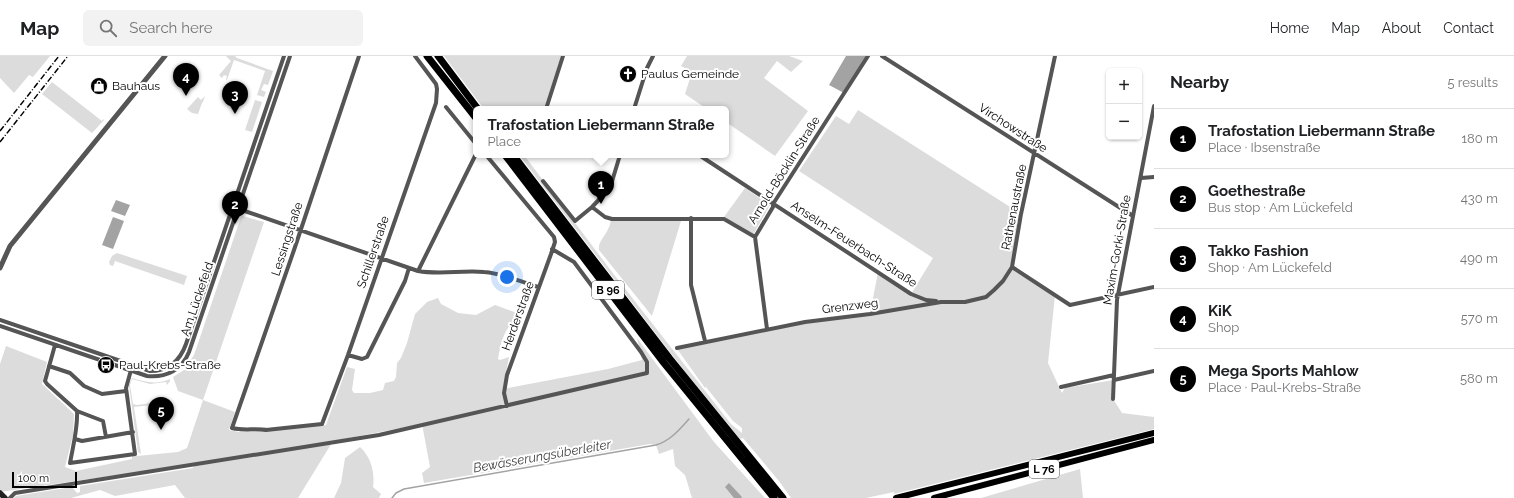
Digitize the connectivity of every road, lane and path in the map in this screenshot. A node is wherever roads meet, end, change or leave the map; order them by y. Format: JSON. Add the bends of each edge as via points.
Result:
{"nodes":[{"id":1,"x":165,"y":56,"type":"edge"},
{"id":2,"x":284,"y":56,"type":"edge"},
{"id":3,"x":290,"y":56,"type":"edge"},
{"id":4,"x":359,"y":56,"type":"edge"},
{"id":5,"x":415,"y":56,"type":"edge"},
{"id":6,"x":427,"y":56,"type":"edge"},
{"id":7,"x":438,"y":56,"type":"edge"},
{"id":8,"x":563,"y":56,"type":"edge"},
{"id":9,"x":654,"y":56,"type":"edge"},
{"id":10,"x":868,"y":56,"type":"edge"},
{"id":11,"x":882,"y":56,"type":"edge"},
{"id":12,"x":1055,"y":56,"type":"edge"},
{"id":13,"x":476,"y":106,"type":"edge"},
{"id":14,"x":547,"y":106,"type":"edge"},
{"id":15,"x":635,"y":106,"type":"edge"},
{"id":16,"x":1154,"y":106,"type":"edge"},
{"id":17,"x":446,"y":107,"type":"dead end"},
{"id":18,"x":473,"y":114,"type":"edge"},
{"id":19,"x":473,"y":140,"type":"edge"},
{"id":20,"x":1035,"y":154,"type":"junction"},
{"id":21,"x":474,"y":158,"type":"edge"},
{"id":22,"x":489,"y":158,"type":"edge"},
{"id":23,"x":507,"y":158,"type":"edge"},
{"id":24,"x":515,"y":158,"type":"edge"},
{"id":25,"x":619,"y":158,"type":"edge"},
{"id":26,"x":704,"y":158,"type":"edge"},
{"id":27,"x":1154,"y":177,"type":"edge"},
{"id":28,"x":1141,"y":178,"type":"junction"},
{"id":29,"x":543,"y":181,"type":"dead end"},
{"id":30,"x":773,"y":204,"type":"junction"},
{"id":31,"x":233,"y":207,"type":"junction"},
{"id":32,"x":592,"y":207,"type":"junction"},
{"id":33,"x":238,"y":208,"type":"junction"},
{"id":34,"x":1133,"y":216,"type":"junction"},
{"id":35,"x":691,"y":218,"type":"junction"},
{"id":36,"x":300,"y":230,"type":"junction"},
{"id":37,"x":755,"y":237,"type":"junction"},
{"id":38,"x":552,"y":249,"type":"junction"},
{"id":39,"x":382,"y":258,"type":"junction"},
{"id":40,"x":1012,"y":267,"type":"junction"},
{"id":41,"x":0,"y":268,"type":"edge"},
{"id":42,"x":409,"y":268,"type":"junction"},
{"id":43,"x":418,"y":271,"type":"junction"},
{"id":44,"x":538,"y":287,"type":"junction"},
{"id":45,"x":1154,"y":287,"type":"edge"},
{"id":46,"x":1118,"y":294,"type":"junction"},
{"id":47,"x":941,"y":302,"type":"junction"},
{"id":48,"x":0,"y":320,"type":"edge"},
{"id":49,"x":0,"y":326,"type":"edge"},
{"id":50,"x":767,"y":328,"type":"junction"},
{"id":51,"x":705,"y":341,"type":"junction"},
{"id":52,"x":55,"y":345,"type":"junction"},
{"id":53,"x":677,"y":348,"type":"dead end"},
{"id":54,"x":348,"y":355,"type":"junction"},
{"id":55,"x":49,"y":366,"type":"junction"},
{"id":56,"x":132,"y":366,"type":"junction"},
{"id":57,"x":131,"y":371,"type":"junction"},
{"id":58,"x":1154,"y":371,"type":"edge"},
{"id":59,"x":1114,"y":377,"type":"junction"},
{"id":60,"x":1061,"y":387,"type":"dead end"},
{"id":61,"x":126,"y":391,"type":"junction"},
{"id":62,"x":1114,"y":399,"type":"dead end"},
{"id":63,"x":507,"y":406,"type":"junction"},
{"id":64,"x":77,"y":411,"type":"junction"},
{"id":65,"x":322,"y":424,"type":"joint"},
{"id":66,"x":133,"y":432,"type":"junction"},
{"id":67,"x":1154,"y":433,"type":"edge"},
{"id":68,"x":106,"y":437,"type":"junction"},
{"id":69,"x":74,"y":439,"type":"junction"},
{"id":70,"x":1154,"y":440,"type":"edge"},
{"id":71,"x":0,"y":492,"type":"edge"},
{"id":72,"x":5,"y":498,"type":"edge"},
{"id":73,"x":10,"y":498,"type":"edge"},
{"id":74,"x":774,"y":498,"type":"edge"},
{"id":75,"x":783,"y":498,"type":"edge"},
{"id":76,"x":897,"y":498,"type":"edge"},
{"id":77,"x":934,"y":498,"type":"edge"}],
"edges":[{"from":1,"to":41,"type":"street","via":[[10,246]]},
{"from":2,"to":31,"type":"street","name":"Am Lückefeld"},
{"from":3,"to":33,"type":"street","name":"Am Lückefeld"},
{"from":4,"to":36,"type":"street","name":"Lessingstraße"},
{"from":5,"to":39,"type":"street","name":"Schillerstraße","via":[[436,84],[436,103]]},
{"from":6,"to":18,"type":"highway"},
{"from":7,"to":13,"type":"highway"},
{"from":8,"to":14,"type":"street"},
{"from":9,"to":15,"type":"street","via":[[647,68]]},
{"from":10,"to":30,"type":"street","name":"Arnold-Böcklin-Straße"},
{"from":11,"to":20,"type":"street","name":"Virchowstraße"},
{"from":12,"to":20,"type":"street","name":"Rathenaustraße"},
{"from":16,"to":28,"type":"street","name":"Maxim-Gorki-Straße"},
{"from":17,"to":19,"type":"street"},
{"from":20,"to":34,"type":"street","name":"Virchowstraße"},
{"from":20,"to":40,"type":"street","name":"Rathenaustraße"},
{"from":21,"to":43,"type":"street"},
{"from":22,"to":38,"type":"street","name":"Herderstraße","via":[[552,233],[555,242]]},
{"from":23,"to":74,"type":"highway","number":"B 96","via":[[664,363]]},
{"from":24,"to":75,"type":"highway","number":"B 96","via":[[670,359]]},
{"from":25,"to":32,"type":"street","via":[[610,188]]},
{"from":26,"to":30,"type":"street","name":"Anselm-Feuerbach-Straße"},
{"from":27,"to":28,"type":"street"},
{"from":28,"to":34,"type":"street","name":"Maxim-Gorki-Straße"},
{"from":29,"to":32,"type":"street","via":[[575,221]]},
{"from":30,"to":37,"type":"street","name":"Arnold-Böcklin-Straße"},
{"from":30,"to":47,"type":"street","name":"Anselm-Feuerbach-Straße","via":[[911,294]]},
{"from":31,"to":33,"type":"street"},
{"from":31,"to":56,"type":"street","name":"Am Lückefeld","via":[[182,354],[175,363],[160,370],[150,371]]},
{"from":32,"to":35,"type":"street","via":[[612,219]]},
{"from":33,"to":36,"type":"street"},
{"from":33,"to":57,"type":"street","name":"Am Lückefeld","via":[[187,358],[173,372],[160,376],[147,376]]},
{"from":34,"to":46,"type":"street","name":"Maxim-Gorki-Straße"},
{"from":35,"to":37,"type":"street","via":[[724,219]]},
{"from":35,"to":51,"type":"street","via":[[691,285]]},
{"from":36,"to":39,"type":"street"},
{"from":36,"to":65,"type":"street","name":"Lessingstraße","via":[[232,428],[266,430]]},
{"from":37,"to":50,"type":"street","name":"Arnold-Böcklin-Straße"},
{"from":38,"to":44,"type":"street","name":"Herderstraße"},
{"from":38,"to":63,"type":"street","via":[[574,262],[642,352],[647,373]]},
{"from":39,"to":42,"type":"street"},
{"from":39,"to":54,"type":"street","name":"Schillerstraße"},
{"from":40,"to":46,"type":"street","via":[[1070,304]]},
{"from":40,"to":47,"type":"street","name":"Grenzweg","via":[[1003,281],[986,297],[966,302]]},
{"from":42,"to":43,"type":"street"},
{"from":42,"to":54,"type":"street","via":[[367,357],[362,359]]},
{"from":43,"to":44,"type":"street","via":[[491,272]]},
{"from":44,"to":63,"type":"street","name":"Herderstraße","via":[[507,375],[504,393]]},
{"from":45,"to":46,"type":"street"},
{"from":46,"to":59,"type":"street","name":"Maxim-Gorki-Straße"},
{"from":47,"to":50,"type":"street","name":"Grenzweg"},
{"from":48,"to":56,"type":"street","name":"Am Lückefeld"},
{"from":49,"to":52,"type":"street","name":"Am Lückefeld"},
{"from":50,"to":51,"type":"street","name":"Grenzweg"},
{"from":51,"to":53,"type":"street","name":"Grenzweg"},
{"from":52,"to":55,"type":"street"},
{"from":52,"to":57,"type":"street","name":"Am Lückefeld"},
{"from":54,"to":65,"type":"street","name":"Schillerstraße"},
{"from":55,"to":61,"type":"street","via":[[70,373],[84,386],[102,394]]},
{"from":55,"to":64,"type":"street","via":[[46,384]]},
{"from":56,"to":57,"type":"street"},
{"from":57,"to":61,"type":"street"},
{"from":58,"to":59,"type":"street"},
{"from":59,"to":60,"type":"street"},
{"from":59,"to":62,"type":"street","name":"Maxim-Gorki-Straße"},
{"from":61,"to":66,"type":"street"},
{"from":63,"to":73,"type":"street","via":[[379,435],[15,493]]},
{"from":64,"to":68,"type":"street","via":[[103,421]]},
{"from":64,"to":69,"type":"street"},
{"from":66,"to":68,"type":"street"},
{"from":66,"to":69,"type":"street","via":[[135,454],[70,463]]},
{"from":67,"to":76,"type":"main road","number":"L 76"},
{"from":68,"to":69,"type":"street","via":[[82,441]]},
{"from":70,"to":77,"type":"main road","number":"L 76"},
{"from":71,"to":72,"type":"main road"}]}
